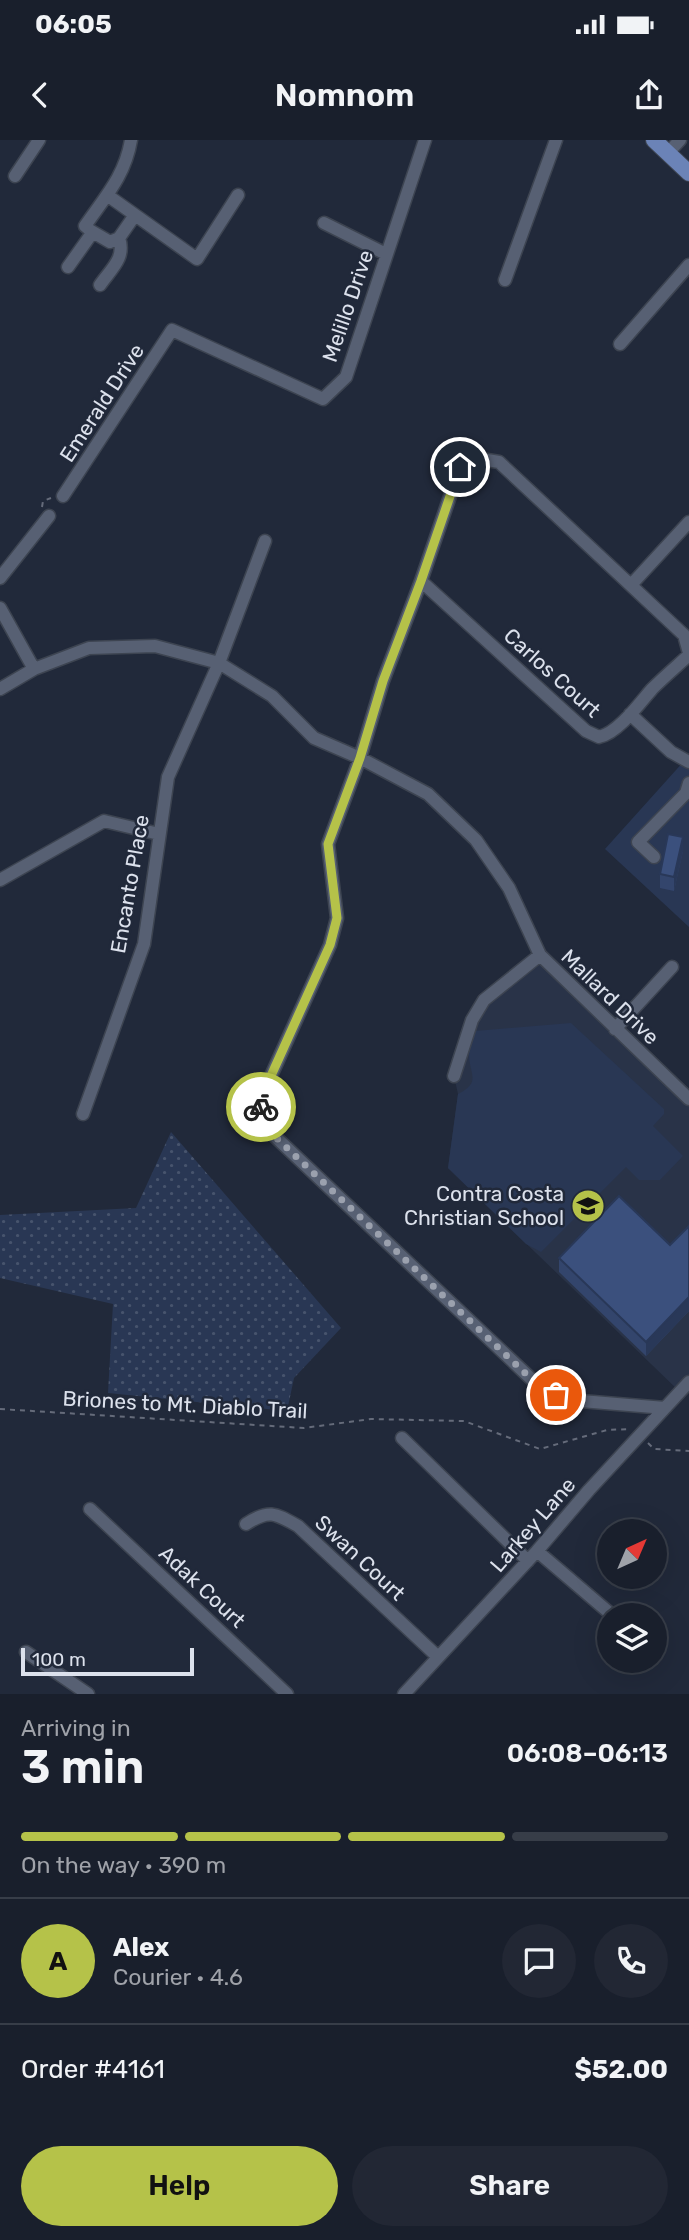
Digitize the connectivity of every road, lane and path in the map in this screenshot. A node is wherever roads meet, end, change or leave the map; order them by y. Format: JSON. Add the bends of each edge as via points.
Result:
{"nodes":[{"id":1,"x":38,"y":140,"type":"edge"},
{"id":2,"x":131,"y":140,"type":"edge"},
{"id":3,"x":425,"y":140,"type":"edge"},
{"id":4,"x":556,"y":140,"type":"edge"},
{"id":5,"x":654,"y":140,"type":"edge"},
{"id":6,"x":680,"y":140,"type":"edge"},
{"id":7,"x":668,"y":153,"type":"junction"},
{"id":8,"x":689,"y":173,"type":"edge"},
{"id":9,"x":15,"y":176,"type":"dead end"},
{"id":10,"x":107,"y":195,"type":"junction"},
{"id":11,"x":238,"y":195,"type":"dead end"},
{"id":12,"x":135,"y":215,"type":"junction"},
{"id":13,"x":324,"y":223,"type":"dead end"},
{"id":14,"x":91,"y":231,"type":"junction"},
{"id":15,"x":119,"y":238,"type":"junction"},
{"id":16,"x":386,"y":254,"type":"junction"},
{"id":17,"x":689,"y":265,"type":"edge"},
{"id":18,"x":68,"y":267,"type":"dead end"},
{"id":19,"x":505,"y":280,"type":"dead end"},
{"id":20,"x":100,"y":285,"type":"dead end"},
{"id":21,"x":172,"y":330,"type":"joint"},
{"id":22,"x":620,"y":344,"type":"dead end"},
{"id":23,"x":64,"y":496,"type":"joint"},
{"id":24,"x":49,"y":516,"type":"joint"},
{"id":25,"x":689,"y":522,"type":"edge"},
{"id":26,"x":265,"y":541,"type":"dead end"},
{"id":27,"x":0,"y":578,"type":"edge"},
{"id":28,"x":421,"y":581,"type":"junction"},
{"id":29,"x":631,"y":585,"type":"junction"},
{"id":30,"x":0,"y":608,"type":"edge"},
{"id":31,"x":689,"y":654,"type":"edge"},
{"id":32,"x":219,"y":663,"type":"junction"},
{"id":33,"x":34,"y":669,"type":"junction"},
{"id":34,"x":0,"y":689,"type":"edge"},
{"id":35,"x":630,"y":714,"type":"junction"},
{"id":36,"x":360,"y":758,"type":"junction"},
{"id":37,"x":689,"y":762,"type":"edge"},
{"id":38,"x":689,"y":783,"type":"edge"},
{"id":39,"x":159,"y":834,"type":"junction"},
{"id":40,"x":654,"y":857,"type":"dead end"},
{"id":41,"x":0,"y":880,"type":"edge"},
{"id":42,"x":540,"y":956,"type":"junction"},
{"id":43,"x":672,"y":967,"type":"dead end"},
{"id":44,"x":615,"y":1029,"type":"junction"},
{"id":45,"x":454,"y":1076,"type":"dead end"},
{"id":46,"x":689,"y":1099,"type":"edge"},
{"id":47,"x":82,"y":1114,"type":"dead end"},
{"id":48,"x":689,"y":1382,"type":"edge"},
{"id":49,"x":665,"y":1408,"type":"junction"},
{"id":50,"x":0,"y":1409,"type":"edge"},
{"id":51,"x":640,"y":1436,"type":"junction"},
{"id":52,"x":402,"y":1438,"type":"dead end"},
{"id":53,"x":689,"y":1451,"type":"edge"},
{"id":54,"x":90,"y":1509,"type":"dead end"},
{"id":55,"x":246,"y":1524,"type":"dead end"},
{"id":56,"x":533,"y":1556,"type":"junction"},
{"id":57,"x":597,"y":1604,"type":"edge"},
{"id":58,"x":26,"y":1651,"type":"dead end"},
{"id":59,"x":438,"y":1657,"type":"junction"},
{"id":60,"x":88,"y":1694,"type":"edge"},
{"id":61,"x":287,"y":1694,"type":"edge"},
{"id":62,"x":404,"y":1694,"type":"edge"}],
"edges":[{"from":1,"to":9,"type":"street"},
{"from":2,"to":10,"type":"street","via":[[121,176]]},
{"from":3,"to":16,"type":"street","name":"Melillo Drive"},
{"from":4,"to":19,"type":"street"},
{"from":5,"to":7,"type":"main road"},
{"from":6,"to":7,"type":"street"},
{"from":7,"to":8,"type":"main road"},
{"from":10,"to":12,"type":"street"},
{"from":10,"to":14,"type":"street","via":[[85,226]]},
{"from":11,"to":12,"type":"street","via":[[197,259]]},
{"from":12,"to":15,"type":"street"},
{"from":13,"to":16,"type":"street"},
{"from":14,"to":15,"type":"street","via":[[110,242]]},
{"from":14,"to":18,"type":"street"},
{"from":15,"to":20,"type":"street","via":[[121,256]]},
{"from":16,"to":21,"type":"street","name":"Melillo Drive","via":[[346,377],[323,399]]},
{"from":17,"to":22,"type":"street"},
{"from":21,"to":23,"type":"street","name":"Emerald Drive"},
{"from":23,"to":24,"type":"path","via":[[44,500],[41,505]]},
{"from":24,"to":27,"type":"street"},
{"from":25,"to":29,"type":"street"},
{"from":26,"to":32,"type":"street","name":"Encanto Place"},
{"from":28,"to":29,"type":"street","name":"Carlos Court","via":[[460,467],[481,459],[499,462]]},
{"from":28,"to":35,"type":"street","name":"Carlos Court","via":[[586,731],[603,736]]},
{"from":28,"to":36,"type":"street"},
{"from":29,"to":31,"type":"street","name":"Carlos Court","via":[[684,635]]},
{"from":30,"to":33,"type":"street"},
{"from":31,"to":35,"type":"street","name":"Carlos Court"},
{"from":32,"to":33,"type":"street","name":"Mallard Drive","via":[[155,646],[89,648]]},
{"from":32,"to":36,"type":"street","name":"Mallard Drive","via":[[271,696],[314,738]]},
{"from":32,"to":39,"type":"street","name":"Encanto Place","via":[[168,777]]},
{"from":33,"to":34,"type":"street","name":"Mallard Drive"},
{"from":35,"to":37,"type":"street","via":[[671,752]]},
{"from":36,"to":42,"type":"street","name":"Mallard Drive","via":[[428,794],[476,840],[509,888]]},
{"from":36,"to":49,"type":"street","via":[[328,844],[337,918],[330,945],[261,1098],[267,1129],[543,1390],[569,1400]]},
{"from":38,"to":40,"type":"street","via":[[686,793],[638,842]]},
{"from":39,"to":41,"type":"street","via":[[104,821]]},
{"from":39,"to":47,"type":"street","name":"Encanto Place","via":[[144,944]]},
{"from":42,"to":44,"type":"street","name":"Mallard Drive"},
{"from":42,"to":45,"type":"street","via":[[484,1000],[472,1020]]},
{"from":43,"to":44,"type":"street"},
{"from":44,"to":46,"type":"street","name":"Mallard Drive"},
{"from":48,"to":49,"type":"street","name":"Larkey Lane"},
{"from":49,"to":51,"type":"street","name":"Larkey Lane"},
{"from":50,"to":51,"type":"path","name":"Briones to Mt. Diablo Trail","via":[[304,1428],[371,1419],[464,1421],[541,1450],[607,1430],[626,1428]]},
{"from":51,"to":53,"type":"path","name":"Briones to Mt. Diablo Trail","via":[[654,1449]]},
{"from":51,"to":56,"type":"street","name":"Larkey Lane"},
{"from":52,"to":56,"type":"street"},
{"from":54,"to":61,"type":"street","name":"Adak Court"},
{"from":55,"to":59,"type":"street","name":"Swan Court","via":[[261,1514],[279,1515],[298,1526]]},
{"from":56,"to":57,"type":"street"},
{"from":56,"to":59,"type":"street","name":"Larkey Lane"},
{"from":58,"to":60,"type":"street"},
{"from":59,"to":62,"type":"street","name":"Larkey Lane"}]}
